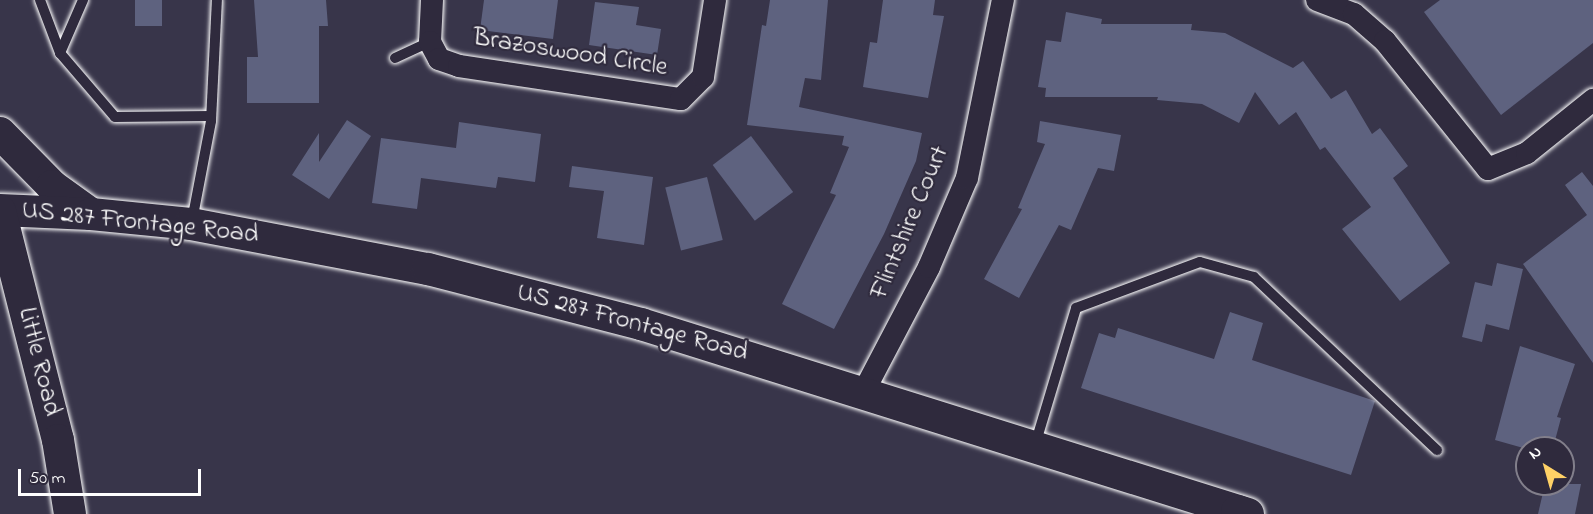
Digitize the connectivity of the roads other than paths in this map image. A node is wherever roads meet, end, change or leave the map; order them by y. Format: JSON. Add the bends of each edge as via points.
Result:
{"nodes":[{"id":1,"x":40,"y":0,"type":"edge"},
{"id":2,"x":83,"y":0,"type":"edge"},
{"id":3,"x":217,"y":0,"type":"edge"},
{"id":4,"x":432,"y":0,"type":"edge"},
{"id":5,"x":715,"y":0,"type":"edge"},
{"id":6,"x":1003,"y":0,"type":"edge"},
{"id":7,"x":1317,"y":0,"type":"edge"},
{"id":8,"x":430,"y":42,"type":"junction"},
{"id":9,"x":60,"y":53,"type":"junction"},
{"id":10,"x":395,"y":58,"type":"dead end"},
{"id":11,"x":1593,"y":100,"type":"edge"},
{"id":12,"x":211,"y":116,"type":"junction"},
{"id":13,"x":0,"y":133,"type":"edge"},
{"id":14,"x":0,"y":211,"type":"edge"},
{"id":15,"x":91,"y":214,"type":"junction"},
{"id":16,"x":191,"y":224,"type":"junction"},
{"id":17,"x":864,"y":391,"type":"junction"},
{"id":18,"x":1035,"y":445,"type":"junction"},
{"id":19,"x":1437,"y":450,"type":"dead end"},
{"id":20,"x":1243,"y":513,"type":"edge"},
{"id":21,"x":70,"y":514,"type":"edge"}],
"edges":[{"from":1,"to":9,"type":"lane"},
{"from":2,"to":9,"type":"lane"},
{"from":3,"to":12,"type":"lane"},
{"from":4,"to":8,"type":"street"},
{"from":5,"to":8,"type":"street","name":"Brazoswood Circle","via":[[703,77],[681,99],[459,66],[439,59]]},
{"from":6,"to":17,"type":"street","name":"Flintshire Court","via":[[967,178],[929,267]]},
{"from":7,"to":11,"type":"street","via":[[1354,14],[1385,41],[1488,169],[1527,153]]},
{"from":8,"to":10,"type":"lane"},
{"from":9,"to":12,"type":"lane","via":[[115,117]]},
{"from":12,"to":16,"type":"lane"},
{"from":13,"to":15,"type":"main road","via":[[52,186]]},
{"from":14,"to":15,"type":"main road","name":"US 287 Frontage Road"},
{"from":14,"to":21,"type":"main road","name":"Little Road","via":[[58,440]]},
{"from":15,"to":16,"type":"main road","name":"US 287 Frontage Road"},
{"from":16,"to":17,"type":"main road","name":"US 287 Frontage Road","via":[[428,269],[641,324]]},
{"from":17,"to":18,"type":"main road","name":"US 287 Frontage Road"},
{"from":18,"to":19,"type":"lane","via":[[1076,308],[1200,262],[1254,277]]},
{"from":18,"to":20,"type":"main road","name":"US 287 Frontage Road"}]}
